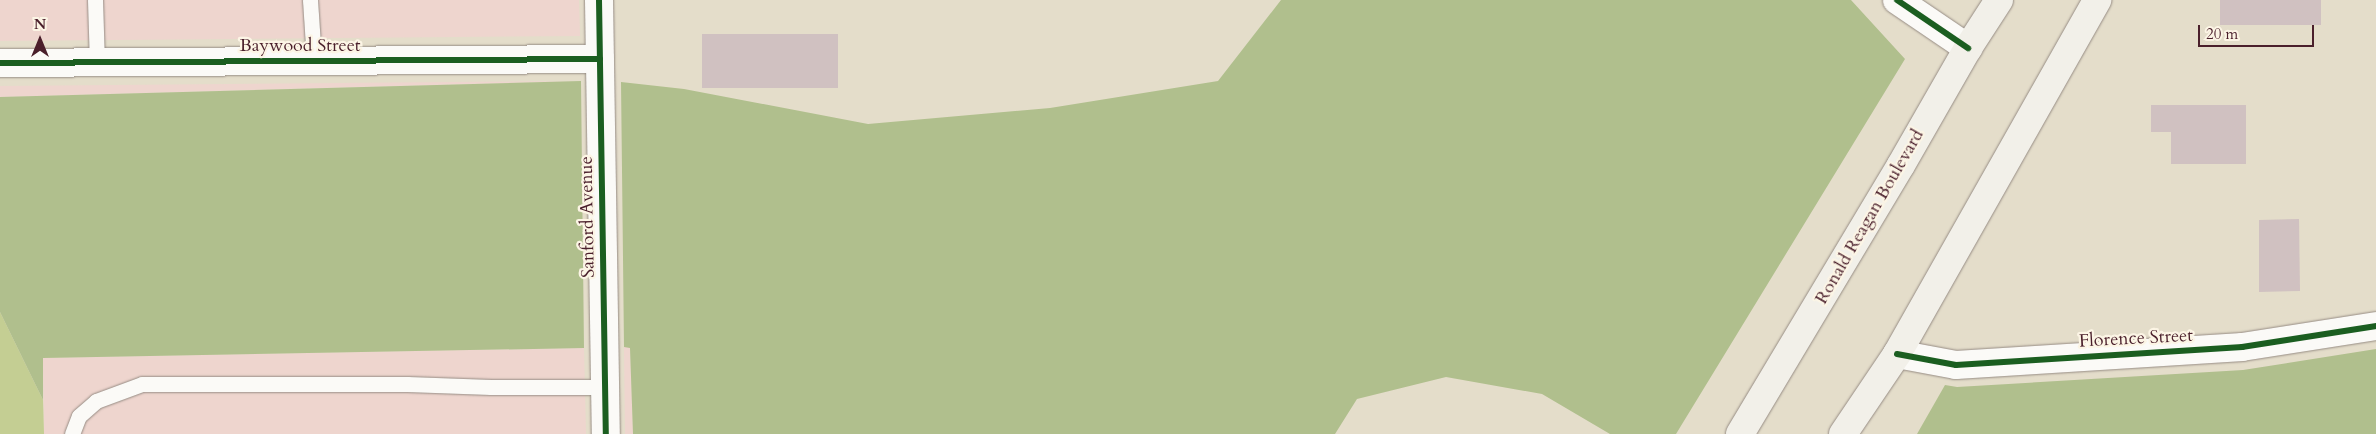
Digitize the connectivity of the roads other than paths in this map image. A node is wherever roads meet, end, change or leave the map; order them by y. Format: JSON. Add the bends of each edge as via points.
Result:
{"nodes":[{"id":1,"x":95,"y":0,"type":"edge"},
{"id":2,"x":310,"y":0,"type":"edge"},
{"id":3,"x":599,"y":0,"type":"edge"},
{"id":4,"x":1897,"y":0,"type":"edge"},
{"id":5,"x":1999,"y":0,"type":"edge"},
{"id":6,"x":2097,"y":0,"type":"edge"},
{"id":7,"x":1968,"y":48,"type":"junction"},
{"id":8,"x":600,"y":59,"type":"junction"},
{"id":9,"x":314,"y":61,"type":"junction"},
{"id":10,"x":96,"y":63,"type":"junction"},
{"id":11,"x":0,"y":64,"type":"edge"},
{"id":12,"x":2376,"y":326,"type":"edge"},
{"id":13,"x":1897,"y":354,"type":"junction"},
{"id":14,"x":605,"y":387,"type":"junction"},
{"id":15,"x":72,"y":434,"type":"edge"},
{"id":16,"x":606,"y":434,"type":"edge"},
{"id":17,"x":1740,"y":434,"type":"edge"},
{"id":18,"x":1842,"y":434,"type":"edge"}],
"edges":[{"from":1,"to":10,"type":"lane"},
{"from":2,"to":9,"type":"lane"},
{"from":3,"to":8,"type":"street","name":"Sanford Avenue"},
{"from":4,"to":7,"type":"street"},
{"from":5,"to":7,"type":"main road","name":"Ronald Reagan Boulevard"},
{"from":6,"to":13,"type":"main road"},
{"from":7,"to":17,"type":"main road","name":"Ronald Reagan Boulevard"},
{"from":8,"to":9,"type":"street","name":"Baywood Street"},
{"from":8,"to":14,"type":"street","name":"Sanford Avenue"},
{"from":9,"to":10,"type":"street","name":"Baywood Street"},
{"from":10,"to":11,"type":"street","name":"Baywood Street"},
{"from":12,"to":13,"type":"street","name":"Florence Street","via":[[2242,347],[1956,365]]},
{"from":13,"to":18,"type":"main road"},
{"from":14,"to":15,"type":"lane","via":[[142,384],[96,401],[79,416]]},
{"from":14,"to":16,"type":"street","name":"Sanford Avenue"}]}
